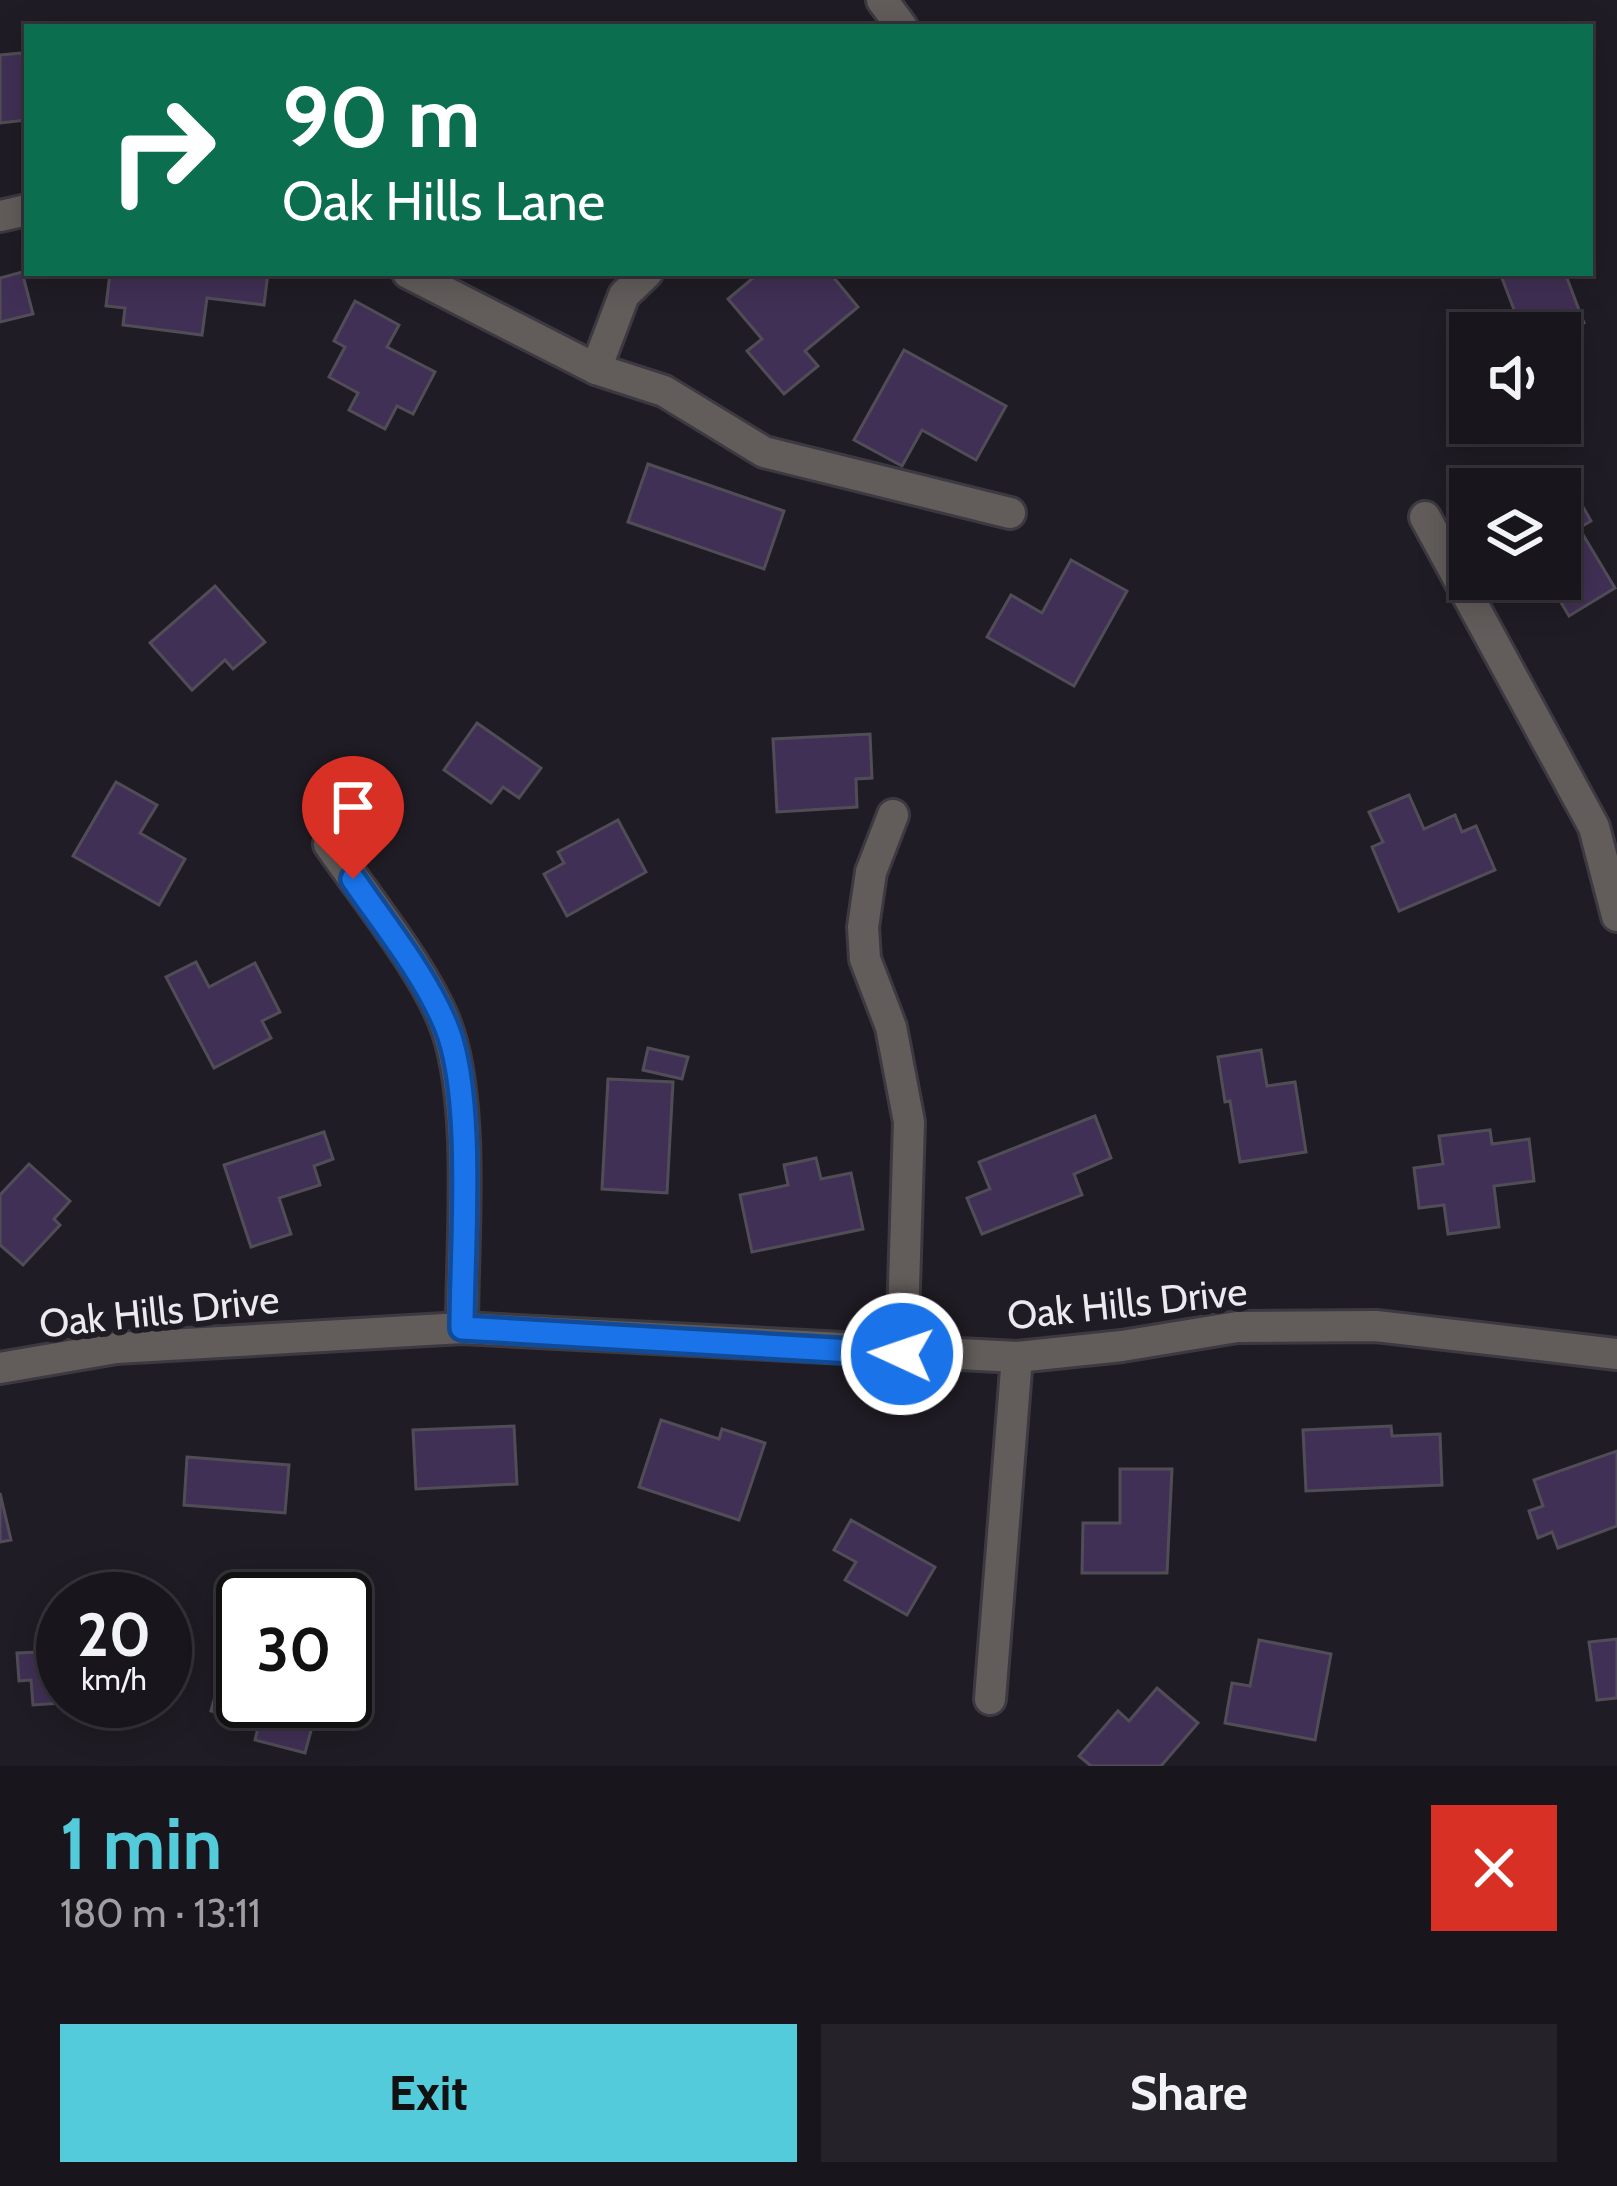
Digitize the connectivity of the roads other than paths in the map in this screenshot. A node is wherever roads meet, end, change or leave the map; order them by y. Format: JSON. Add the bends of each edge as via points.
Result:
{"nodes":[{"id":1,"x":414,"y":276,"type":"edge"},
{"id":2,"x":644,"y":276,"type":"edge"},
{"id":3,"x":596,"y":369,"type":"junction"},
{"id":4,"x":1010,"y":514,"type":"dead end"},
{"id":5,"x":1425,"y":517,"type":"dead end"},
{"id":6,"x":893,"y":815,"type":"dead end"},
{"id":7,"x":329,"y":844,"type":"dead end"},
{"id":8,"x":1617,"y":916,"type":"edge"},
{"id":9,"x":462,"y":1328,"type":"junction"},
{"id":10,"x":902,"y":1354,"type":"junction"},
{"id":11,"x":1617,"y":1354,"type":"edge"},
{"id":12,"x":1017,"y":1357,"type":"junction"},
{"id":13,"x":0,"y":1368,"type":"edge"},
{"id":14,"x":990,"y":1699,"type":"dead end"}],
"edges":[{"from":1,"to":3,"type":"street"},
{"from":2,"to":3,"type":"street","via":[[623,295]]},
{"from":3,"to":4,"type":"street","via":[[664,391],[764,452]]},
{"from":5,"to":8,"type":"street","via":[[1594,827]]},
{"from":6,"to":10,"type":"street","via":[[871,872],[863,926],[909,1122]]},
{"from":7,"to":9,"type":"street","via":[[448,1029],[462,1123]]},
{"from":9,"to":10,"type":"street","name":"Oak Hills Drive"},
{"from":9,"to":13,"type":"street","name":"Oak Hills Drive","via":[[116,1348]]},
{"from":10,"to":12,"type":"street","name":"Oak Hills Drive"},
{"from":11,"to":12,"type":"street","name":"Oak Hills Drive","via":[[1376,1326],[1298,1325]]},
{"from":12,"to":14,"type":"street"}]}
